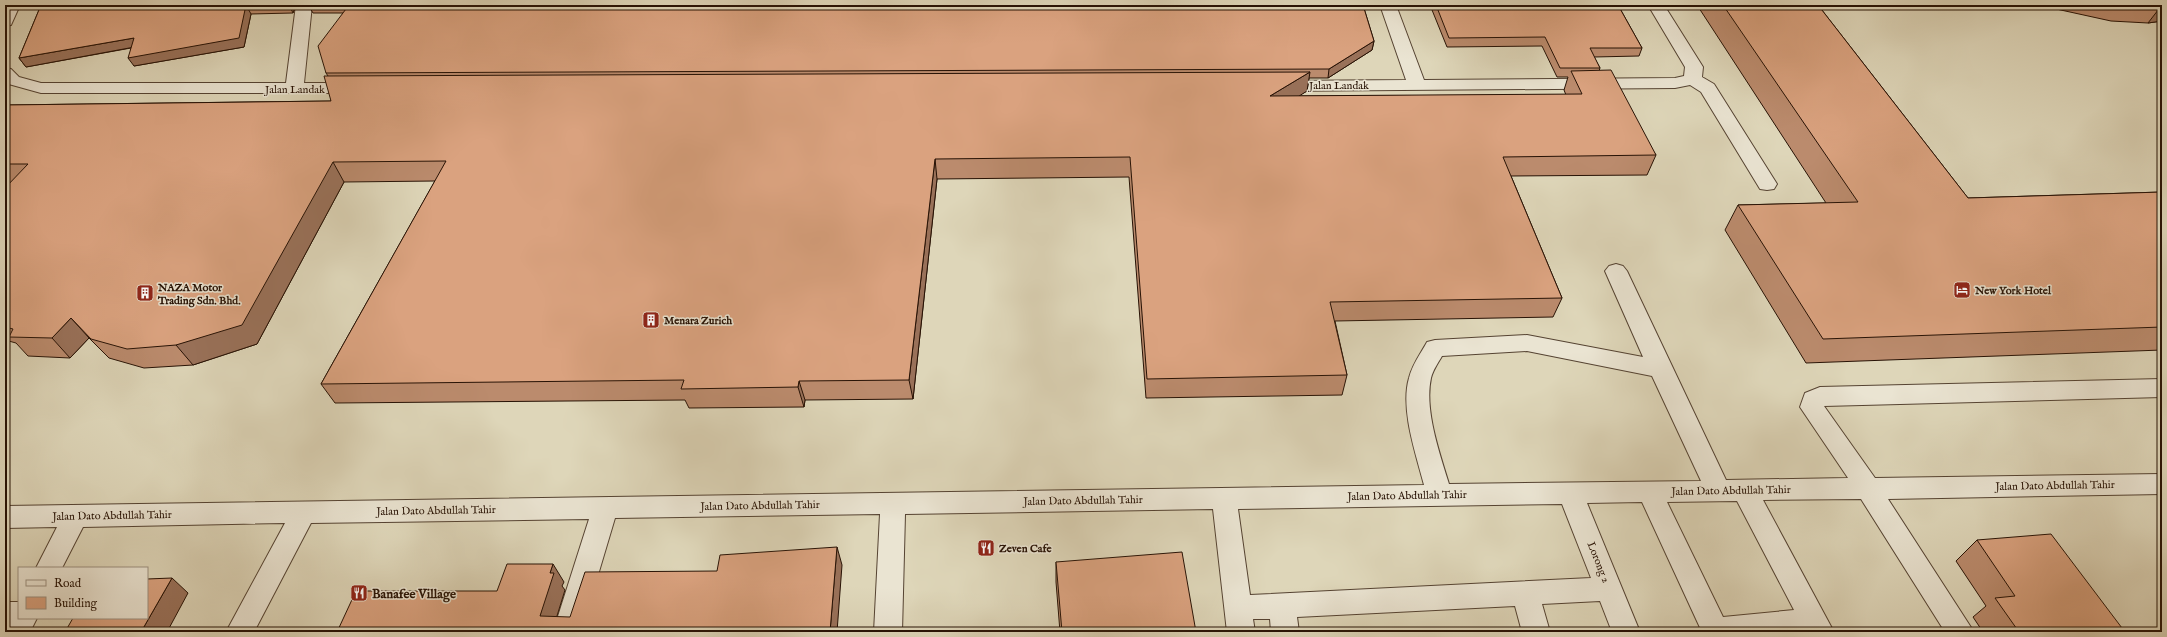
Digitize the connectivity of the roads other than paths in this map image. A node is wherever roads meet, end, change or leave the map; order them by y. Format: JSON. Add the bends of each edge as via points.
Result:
{"nodes":[{"id":1,"x":12,"y":5,"type":"edge"},
{"id":2,"x":304,"y":5,"type":"edge"},
{"id":3,"x":1388,"y":5,"type":"edge"},
{"id":4,"x":1656,"y":5,"type":"edge"},
{"id":5,"x":5,"y":21,"type":"edge"},
{"id":6,"x":5,"y":74,"type":"edge"},
{"id":7,"x":1693,"y":79,"type":"junction"},
{"id":8,"x":1417,"y":85,"type":"junction"},
{"id":9,"x":1258,"y":86,"type":"edge"},
{"id":10,"x":294,"y":88,"type":"junction"},
{"id":11,"x":374,"y":88,"type":"edge"},
{"id":12,"x":1767,"y":184,"type":"dead end"},
{"id":13,"x":1616,"y":271,"type":"dead end"},
{"id":14,"x":1660,"y":369,"type":"junction"},
{"id":15,"x":2162,"y":388,"type":"edge"},
{"id":16,"x":2162,"y":484,"type":"edge"},
{"id":17,"x":1868,"y":488,"type":"junction"},
{"id":18,"x":1718,"y":490,"type":"junction"},
{"id":19,"x":1744,"y":490,"type":"junction"},
{"id":20,"x":1570,"y":492,"type":"junction"},
{"id":21,"x":1649,"y":492,"type":"junction"},
{"id":22,"x":1440,"y":495,"type":"junction"},
{"id":23,"x":1224,"y":498,"type":"junction"},
{"id":24,"x":893,"y":503,"type":"junction"},
{"id":25,"x":605,"y":508,"type":"junction"},
{"id":26,"x":304,"y":512,"type":"junction"},
{"id":27,"x":76,"y":516,"type":"junction"},
{"id":28,"x":5,"y":517,"type":"edge"},
{"id":29,"x":50,"y":567,"type":"edge"},
{"id":30,"x":1610,"y":589,"type":"junction"},
{"id":31,"x":1525,"y":594,"type":"junction"},
{"id":32,"x":5,"y":614,"type":"edge"},
{"id":33,"x":18,"y":614,"type":"edge"},
{"id":34,"x":22,"y":619,"type":"edge"},
{"id":35,"x":1284,"y":619,"type":"edge"},
{"id":36,"x":1240,"y":620,"type":"edge"},
{"id":37,"x":1817,"y":626,"type":"edge"},
{"id":38,"x":1716,"y":631,"type":"edge"},
{"id":39,"x":16,"y":632,"type":"edge"},
{"id":40,"x":240,"y":632,"type":"edge"},
{"id":41,"x":567,"y":632,"type":"edge"},
{"id":42,"x":888,"y":632,"type":"edge"},
{"id":43,"x":1536,"y":632,"type":"edge"},
{"id":44,"x":1626,"y":632,"type":"edge"},
{"id":45,"x":1960,"y":632,"type":"edge"}],
"edges":[{"from":1,"to":5,"type":"street"},
{"from":2,"to":10,"type":"street"},
{"from":3,"to":8,"type":"street"},
{"from":4,"to":7,"type":"street","via":[[1694,67]]},
{"from":6,"to":10,"type":"street","name":"Jalan Landak","via":[[13,80],[41,88]]},
{"from":7,"to":8,"type":"street","name":"Jalan Landak","via":[[1675,83]]},
{"from":7,"to":12,"type":"street","via":[[1708,88]]},
{"from":8,"to":9,"type":"street","name":"Jalan Landak"},
{"from":10,"to":11,"type":"street","name":"Jalan Landak"},
{"from":13,"to":14,"type":"street"},
{"from":14,"to":18,"type":"street"},
{"from":14,"to":22,"type":"street","via":[[1528,343],[1435,348],[1419,379],[1419,400],[1424,438]]},
{"from":15,"to":17,"type":"street","via":[[1820,396],[1813,399],[1812,407]]},
{"from":16,"to":17,"type":"street","name":"Jalan Dato Abdullah Tahir"},
{"from":17,"to":19,"type":"street","name":"Jalan Dato Abdullah Tahir"},
{"from":17,"to":45,"type":"street"},
{"from":18,"to":19,"type":"street","name":"Jalan Dato Abdullah Tahir"},
{"from":18,"to":21,"type":"street","name":"Jalan Dato Abdullah Tahir"},
{"from":19,"to":37,"type":"street"},
{"from":20,"to":21,"type":"street","name":"Jalan Dato Abdullah Tahir"},
{"from":20,"to":22,"type":"street","name":"Jalan Dato Abdullah Tahir"},
{"from":20,"to":30,"type":"street","name":"Lorong 2"},
{"from":21,"to":38,"type":"street"},
{"from":22,"to":23,"type":"street","name":"Jalan Dato Abdullah Tahir"},
{"from":23,"to":24,"type":"street","name":"Jalan Dato Abdullah Tahir"},
{"from":23,"to":36,"type":"street"},
{"from":24,"to":25,"type":"street","name":"Jalan Dato Abdullah Tahir"},
{"from":24,"to":42,"type":"street"},
{"from":25,"to":26,"type":"street","name":"Jalan Dato Abdullah Tahir"},
{"from":25,"to":41,"type":"street"},
{"from":26,"to":27,"type":"street","name":"Jalan Dato Abdullah Tahir"},
{"from":26,"to":40,"type":"street"},
{"from":27,"to":28,"type":"street","name":"Jalan Dato Abdullah Tahir"},
{"from":27,"to":29,"type":"street"},
{"from":30,"to":31,"type":"street"},
{"from":30,"to":44,"type":"street","name":"Lorong 2"},
{"from":31,"to":35,"type":"street"},
{"from":31,"to":43,"type":"street"},
{"from":32,"to":33,"type":"street"},
{"from":34,"to":39,"type":"street"},
{"from":35,"to":36,"type":"street"},
{"from":37,"to":38,"type":"street"}]}
